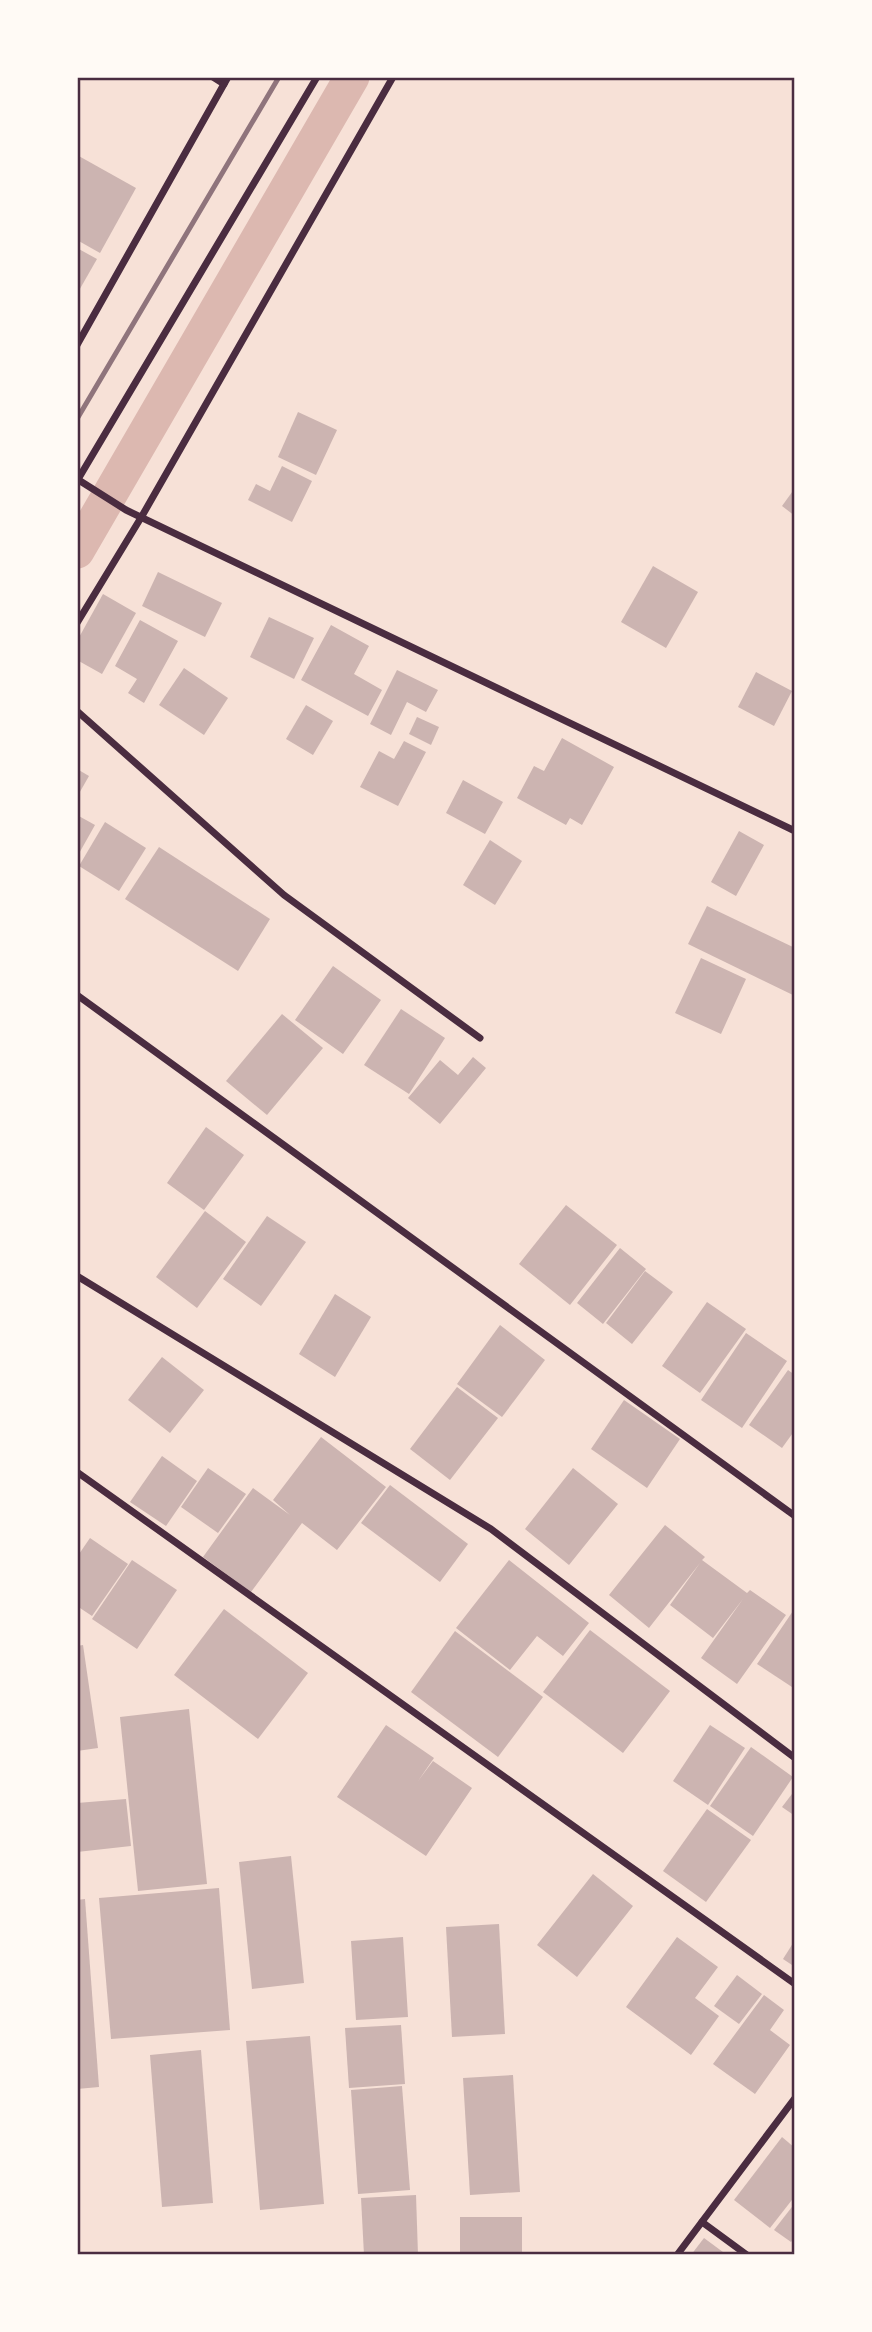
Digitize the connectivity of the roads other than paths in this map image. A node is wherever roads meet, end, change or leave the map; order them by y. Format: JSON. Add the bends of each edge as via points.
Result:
{"nodes":[{"id":1,"x":214,"y":77,"type":"edge"},
{"id":2,"x":317,"y":77,"type":"edge"},
{"id":3,"x":393,"y":77,"type":"edge"},
{"id":4,"x":226,"y":80,"type":"edge"},
{"id":5,"x":77,"y":345,"type":"edge"},
{"id":6,"x":79,"y":481,"type":"edge"},
{"id":7,"x":142,"y":516,"type":"junction"},
{"id":8,"x":77,"y":624,"type":"edge"},
{"id":9,"x":77,"y":711,"type":"edge"},
{"id":10,"x":795,"y":831,"type":"edge"},
{"id":11,"x":77,"y":995,"type":"edge"},
{"id":12,"x":480,"y":1038,"type":"dead end"},
{"id":13,"x":77,"y":1276,"type":"edge"},
{"id":14,"x":77,"y":1472,"type":"edge"},
{"id":15,"x":795,"y":1516,"type":"edge"},
{"id":16,"x":795,"y":1758,"type":"edge"},
{"id":17,"x":795,"y":1984,"type":"edge"},
{"id":18,"x":795,"y":2098,"type":"edge"},
{"id":19,"x":702,"y":2222,"type":"junction"},
{"id":20,"x":677,"y":2255,"type":"edge"},
{"id":21,"x":747,"y":2255,"type":"edge"}],
"edges":[{"from":1,"to":4,"type":"street"},
{"from":2,"to":6,"type":"street"},
{"from":3,"to":7,"type":"street"},
{"from":4,"to":5,"type":"street"},
{"from":6,"to":7,"type":"street"},
{"from":7,"to":8,"type":"street"},
{"from":7,"to":10,"type":"street"},
{"from":9,"to":12,"type":"street","via":[[284,895]]},
{"from":11,"to":15,"type":"street"},
{"from":13,"to":16,"type":"street","via":[[491,1529]]},
{"from":14,"to":17,"type":"street"},
{"from":18,"to":19,"type":"street"},
{"from":19,"to":20,"type":"street"},
{"from":19,"to":21,"type":"street"}]}
